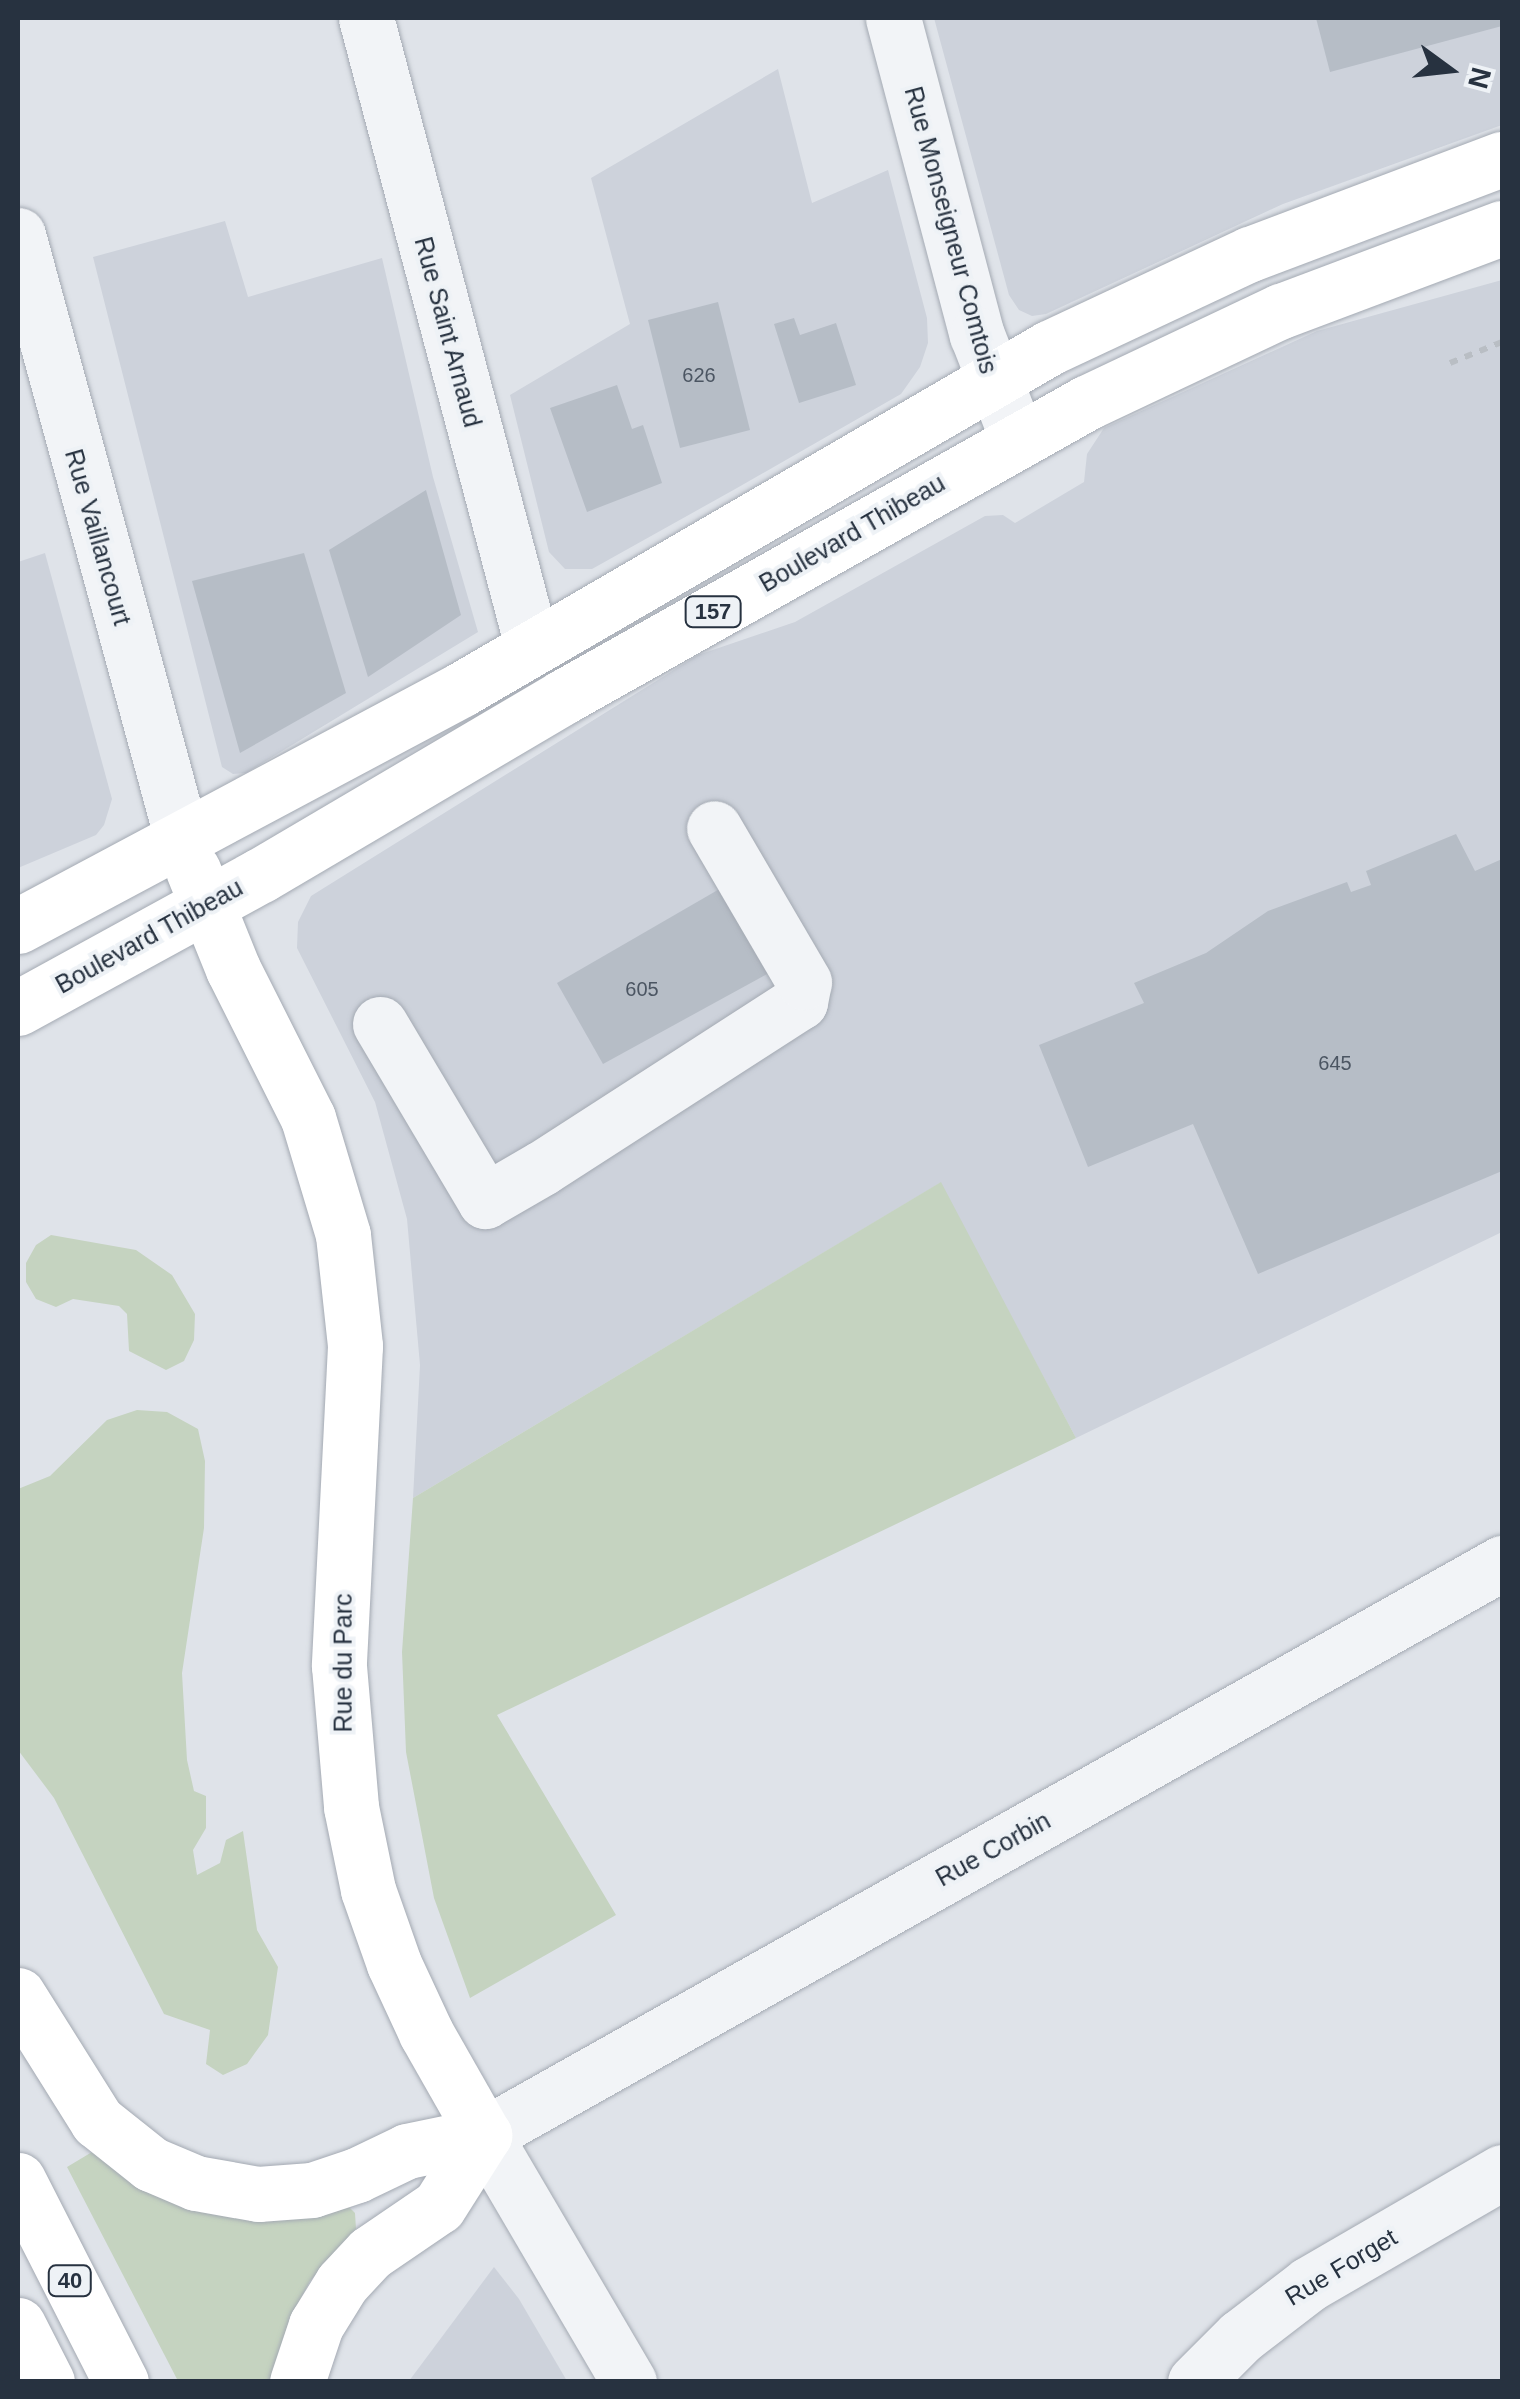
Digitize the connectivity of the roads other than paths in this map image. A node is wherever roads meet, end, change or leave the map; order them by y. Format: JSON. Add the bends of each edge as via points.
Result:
{"nodes":[{"id":1,"x":366,"y":18,"type":"edge"},
{"id":2,"x":893,"y":18,"type":"edge"},
{"id":3,"x":1502,"y":159,"type":"edge"},
{"id":4,"x":1502,"y":228,"type":"edge"},
{"id":5,"x":18,"y":235,"type":"edge"},
{"id":6,"x":992,"y":381,"type":"junction"},
{"id":7,"x":1018,"y":440,"type":"junction"},
{"id":8,"x":532,"y":646,"type":"junction"},
{"id":9,"x":714,"y":828,"type":"dead end"},
{"id":10,"x":182,"y":839,"type":"junction"},
{"id":11,"x":206,"y":905,"type":"junction"},
{"id":12,"x":18,"y":926,"type":"edge"},
{"id":13,"x":18,"y":1008,"type":"edge"},
{"id":14,"x":380,"y":1024,"type":"dead end"},
{"id":15,"x":1502,"y":1563,"type":"edge"},
{"id":16,"x":18,"y":1995,"type":"edge"},
{"id":17,"x":484,"y":2135,"type":"junction"},
{"id":18,"x":1502,"y":2172,"type":"edge"},
{"id":19,"x":18,"y":2180,"type":"edge"},
{"id":20,"x":18,"y":2325,"type":"edge"},
{"id":21,"x":47,"y":2382,"type":"edge"},
{"id":22,"x":122,"y":2382,"type":"edge"},
{"id":23,"x":297,"y":2382,"type":"edge"},
{"id":24,"x":628,"y":2382,"type":"edge"},
{"id":25,"x":1195,"y":2382,"type":"edge"}],
"edges":[{"from":1,"to":8,"type":"street","name":"Rue Saint Arnaud"},
{"from":2,"to":6,"type":"street","name":"Rue Monseigneur Comtois"},
{"from":3,"to":6,"type":"main road","number":"157","via":[[1250,254]]},
{"from":4,"to":7,"type":"main road","name":"Boulevard Thibeau","number":"157","via":[[1281,310]]},
{"from":5,"to":10,"type":"street","name":"Rue Vaillancourt"},
{"from":6,"to":7,"type":"street","name":"Rue Monseigneur Comtois"},
{"from":6,"to":8,"type":"main road","number":"157"},
{"from":7,"to":11,"type":"main road","name":"Boulevard Thibeau","number":"157"},
{"from":8,"to":10,"type":"main road","number":"157"},
{"from":9,"to":14,"type":"street","via":[[804,982],[800,1002],[528,1176],[485,1201]]},
{"from":10,"to":11,"type":"main road","name":"Rue du Parc"},
{"from":10,"to":12,"type":"main road","number":"157"},
{"from":11,"to":13,"type":"main road","name":"Boulevard Thibeau","number":"157"},
{"from":11,"to":17,"type":"main road","name":"Rue du Parc","via":[[308,1118],[342,1235],[356,1346],[339,1666],[351,1806],[368,1890],[394,1964]]},
{"from":15,"to":17,"type":"street","name":"Rue Corbin"},
{"from":16,"to":17,"type":"main road","via":[[97,2121],[152,2164],[196,2183],[258,2194],[312,2190],[407,2151]]},
{"from":17,"to":23,"type":"main road","via":[[439,2206],[370,2253],[342,2283],[316,2325]]},
{"from":17,"to":24,"type":"street","name":"Rue du Parc"},
{"from":18,"to":25,"type":"street","name":"Rue Forget","via":[[1309,2284]]},
{"from":19,"to":22,"type":"main road","number":"40"},
{"from":20,"to":21,"type":"main road"}]}
